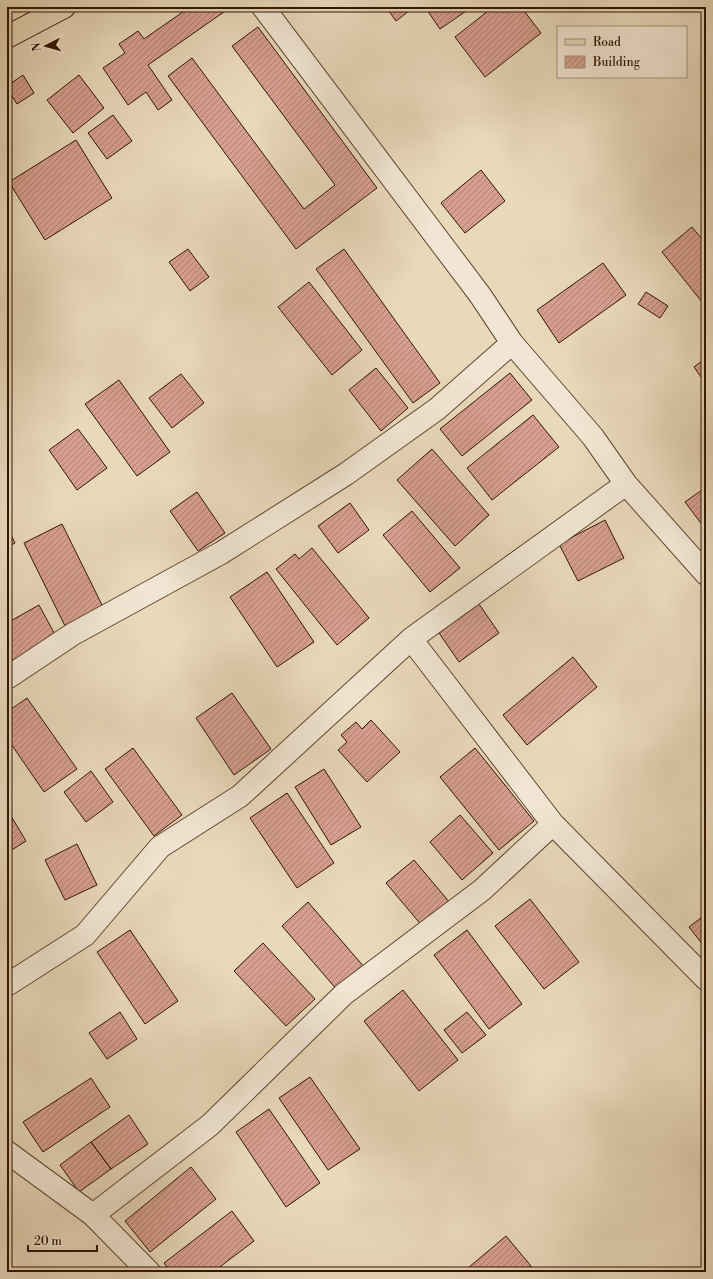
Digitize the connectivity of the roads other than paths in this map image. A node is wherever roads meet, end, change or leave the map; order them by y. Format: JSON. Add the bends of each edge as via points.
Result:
{"nodes":[{"id":1,"x":64,"y":7,"type":"edge"},
{"id":2,"x":264,"y":7,"type":"edge"},
{"id":3,"x":7,"y":37,"type":"edge"},
{"id":4,"x":512,"y":343,"type":"junction"},
{"id":5,"x":626,"y":484,"type":"junction"},
{"id":6,"x":706,"y":574,"type":"edge"},
{"id":7,"x":411,"y":639,"type":"junction"},
{"id":8,"x":7,"y":678,"type":"edge"},
{"id":9,"x":552,"y":824,"type":"junction"},
{"id":10,"x":706,"y":979,"type":"edge"},
{"id":11,"x":7,"y":985,"type":"edge"},
{"id":12,"x":7,"y":1152,"type":"edge"},
{"id":13,"x":93,"y":1215,"type":"junction"},
{"id":14,"x":148,"y":1272,"type":"edge"}],
"edges":[{"from":1,"to":3,"type":"main road"},
{"from":2,"to":4,"type":"street","via":[[480,295]]},
{"from":4,"to":5,"type":"street","via":[[593,437]]},
{"from":4,"to":8,"type":"street","via":[[438,409],[346,474],[222,552],[73,634]]},
{"from":5,"to":6,"type":"street"},
{"from":5,"to":7,"type":"street"},
{"from":7,"to":9,"type":"street"},
{"from":7,"to":11,"type":"street","via":[[240,796],[160,847],[85,935]]},
{"from":9,"to":10,"type":"street"},
{"from":9,"to":13,"type":"street","via":[[482,890],[344,994],[210,1125]]},
{"from":12,"to":13,"type":"street"},
{"from":13,"to":14,"type":"street"}]}
